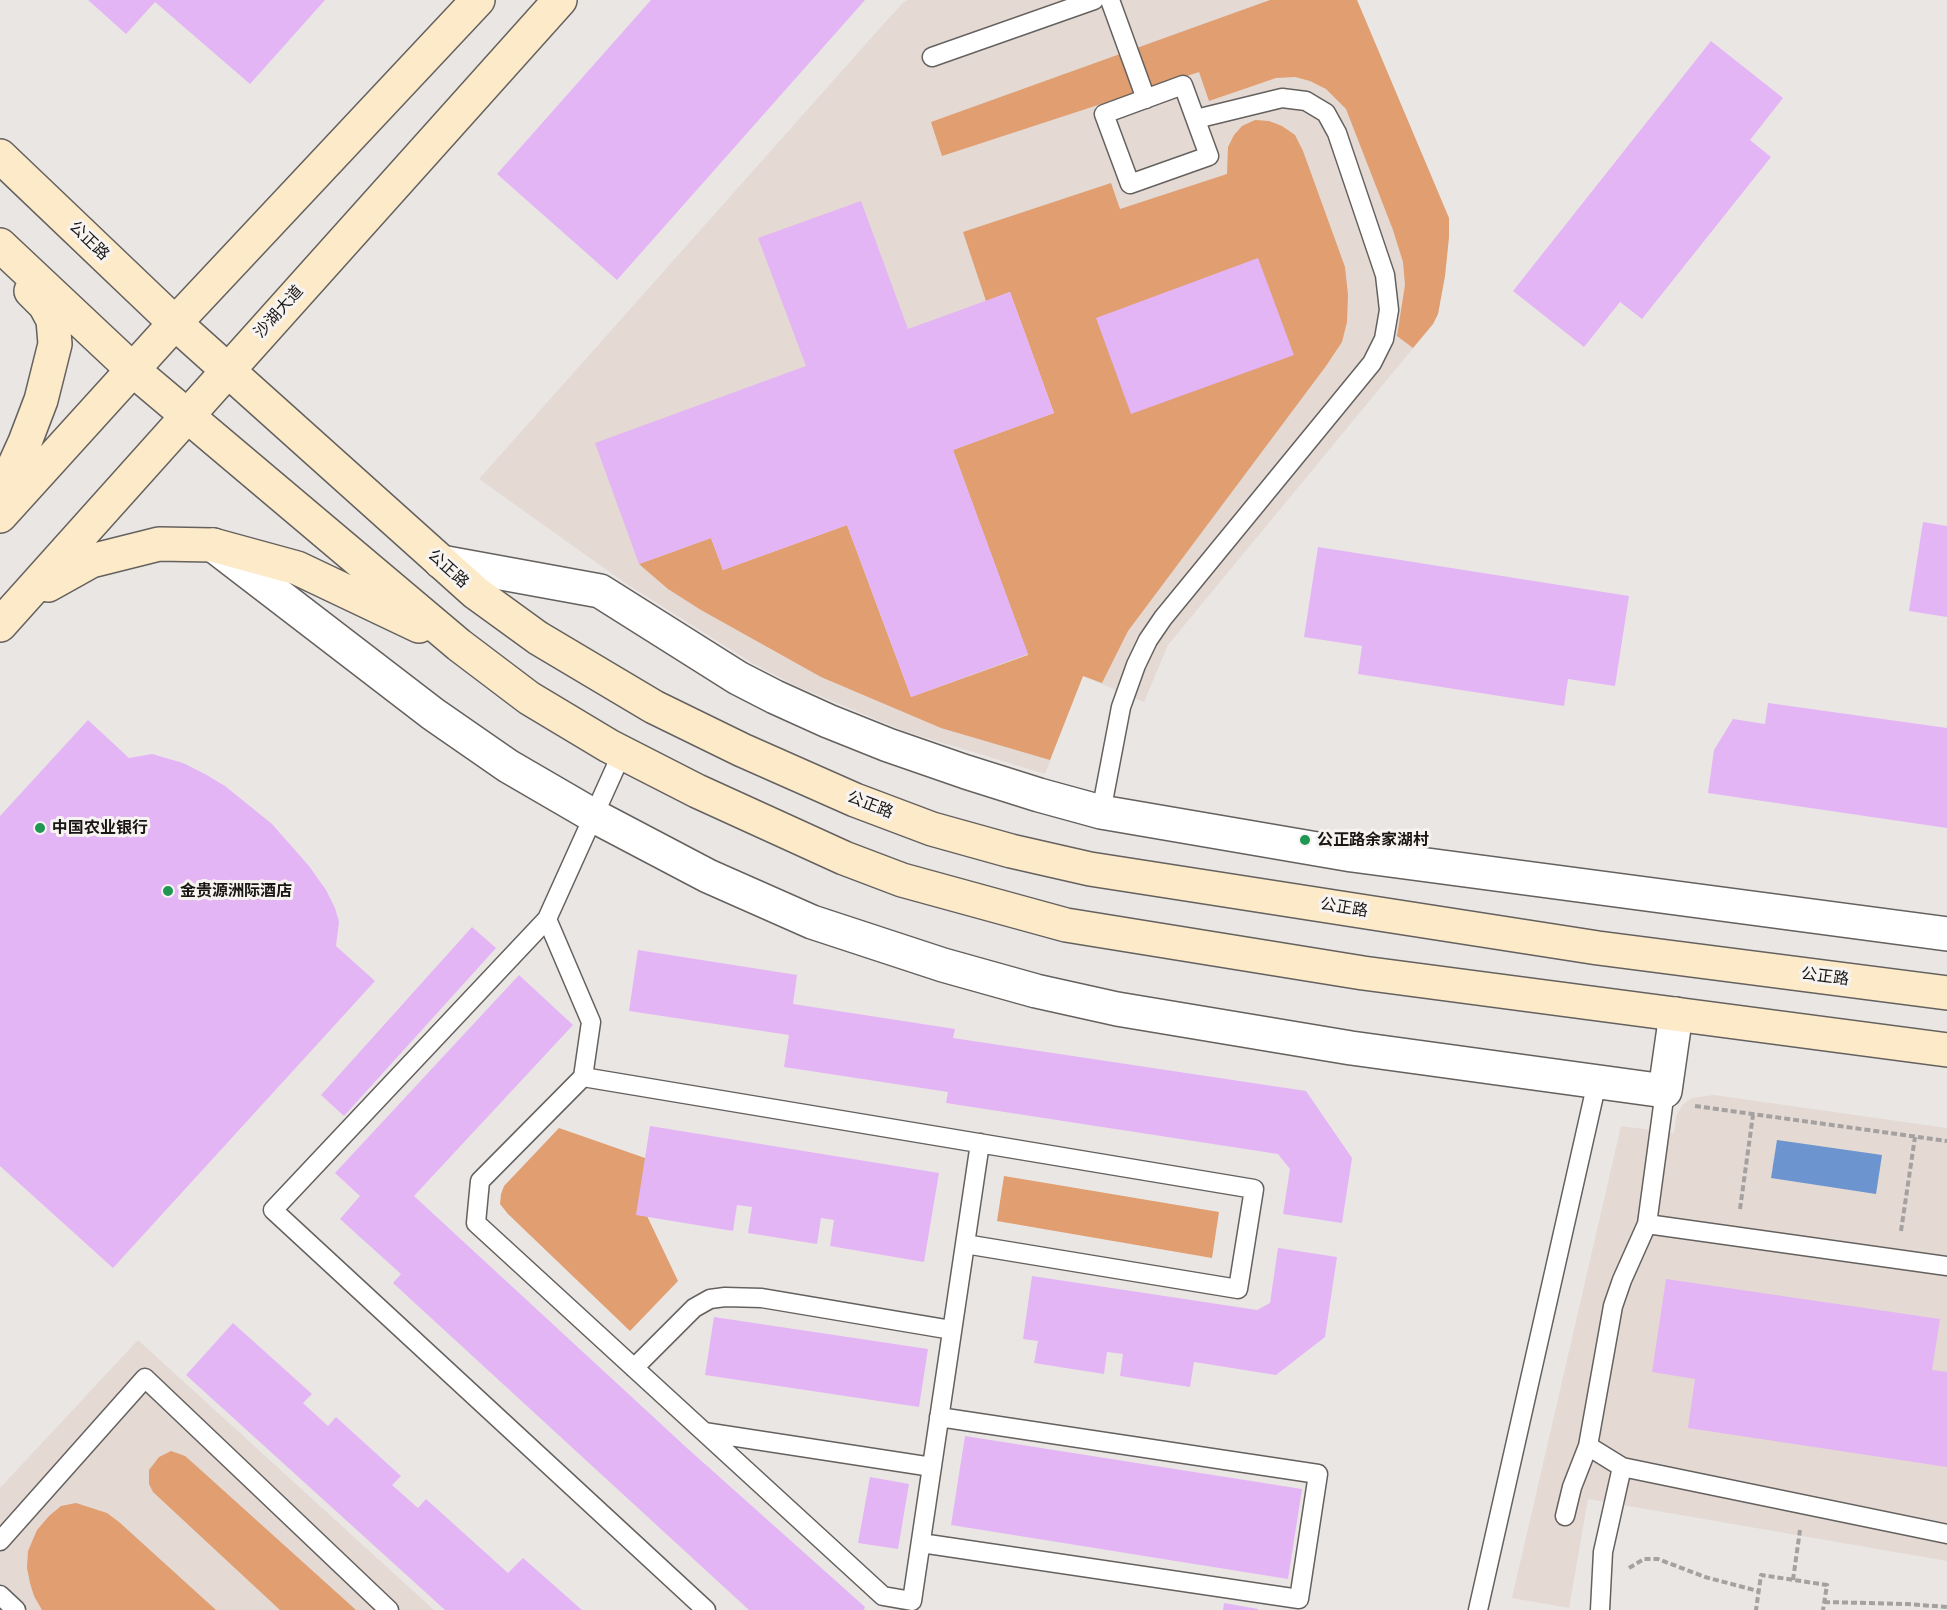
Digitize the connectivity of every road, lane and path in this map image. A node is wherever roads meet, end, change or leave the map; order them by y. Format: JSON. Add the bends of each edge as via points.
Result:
{"nodes":[{"id":1,"x":560,"y":0,"type":"edge"},
{"id":2,"x":1094,"y":0,"type":"edge"},
{"id":3,"x":1110,"y":0,"type":"edge"},
{"id":4,"x":476,"y":1,"type":"edge"},
{"id":5,"x":932,"y":57,"type":"dead end"},
{"id":6,"x":1146,"y":99,"type":"junction"},
{"id":7,"x":1196,"y":119,"type":"junction"},
{"id":8,"x":0,"y":156,"type":"edge"},
{"id":9,"x":0,"y":245,"type":"edge"},
{"id":10,"x":0,"y":260,"type":"edge"},
{"id":11,"x":175,"y":324,"type":"junction"},
{"id":12,"x":133,"y":370,"type":"junction"},
{"id":13,"x":227,"y":371,"type":"junction"},
{"id":14,"x":187,"y":417,"type":"junction"},
{"id":15,"x":0,"y":497,"type":"edge"},
{"id":16,"x":0,"y":516,"type":"edge"},
{"id":17,"x":213,"y":545,"type":"junction"},
{"id":18,"x":441,"y":562,"type":"junction"},
{"id":19,"x":23,"y":599,"type":"junction"},
{"id":20,"x":0,"y":625,"type":"edge"},
{"id":21,"x":459,"y":645,"type":"junction"},
{"id":22,"x":622,"y":753,"type":"junction"},
{"id":23,"x":1101,"y":812,"type":"junction"},
{"id":24,"x":594,"y":816,"type":"junction"},
{"id":25,"x":547,"y":919,"type":"junction"},
{"id":26,"x":1947,"y":934,"type":"edge"},
{"id":27,"x":1947,"y":993,"type":"edge"},
{"id":28,"x":1676,"y":1014,"type":"junction"},
{"id":29,"x":1947,"y":1050,"type":"edge"},
{"id":30,"x":583,"y":1077,"type":"junction"},
{"id":31,"x":1597,"y":1082,"type":"junction"},
{"id":32,"x":1664,"y":1097,"type":"junction"},
{"id":33,"x":1753,"y":1115,"type":"junction"},
{"id":34,"x":1915,"y":1137,"type":"junction"},
{"id":35,"x":1947,"y":1141,"type":"edge"},
{"id":36,"x":980,"y":1143,"type":"junction"},
{"id":37,"x":1647,"y":1224,"type":"junction"},
{"id":38,"x":1737,"y":1236,"type":"junction"},
{"id":39,"x":965,"y":1244,"type":"junction"},
{"id":40,"x":1897,"y":1259,"type":"junction"},
{"id":41,"x":1947,"y":1266,"type":"edge"},
{"id":42,"x":952,"y":1330,"type":"junction"},
{"id":43,"x":634,"y":1368,"type":"junction"},
{"id":44,"x":939,"y":1417,"type":"junction"},
{"id":45,"x":704,"y":1432,"type":"junction"},
{"id":46,"x":1588,"y":1446,"type":"junction"},
{"id":47,"x":932,"y":1467,"type":"junction"},
{"id":48,"x":1622,"y":1467,"type":"junction"},
{"id":49,"x":1804,"y":1505,"type":"junction"},
{"id":50,"x":1565,"y":1516,"type":"dead end"},
{"id":51,"x":1947,"y":1534,"type":"edge"},
{"id":52,"x":0,"y":1541,"type":"edge"},
{"id":53,"x":921,"y":1543,"type":"junction"},
{"id":54,"x":1793,"y":1580,"type":"junction"},
{"id":55,"x":1600,"y":1585,"type":"junction"},
{"id":56,"x":1758,"y":1592,"type":"junction"},
{"id":57,"x":0,"y":1595,"type":"edge"},
{"id":58,"x":1824,"y":1602,"type":"junction"},
{"id":59,"x":881,"y":1603,"type":"edge"},
{"id":60,"x":1947,"y":1607,"type":"edge"},
{"id":61,"x":16,"y":1610,"type":"edge"},
{"id":62,"x":389,"y":1610,"type":"edge"},
{"id":63,"x":706,"y":1610,"type":"edge"},
{"id":64,"x":1478,"y":1610,"type":"edge"},
{"id":65,"x":1600,"y":1610,"type":"edge"},
{"id":66,"x":1758,"y":1610,"type":"edge"},
{"id":67,"x":1823,"y":1610,"type":"edge"}],
"edges":[{"from":1,"to":13,"type":"main road","name":"沙湖大道"},
{"from":2,"to":5,"type":"lane"},
{"from":3,"to":6,"type":"lane"},
{"from":4,"to":11,"type":"main road"},
{"from":6,"to":7,"type":"lane","via":[[1183,85]]},
{"from":6,"to":7,"type":"lane","via":[[1104,114],[1130,184],[1209,156]]},
{"from":7,"to":23,"type":"lane","via":[[1282,98],[1306,101],[1326,113],[1337,133],[1385,275],[1389,310],[1384,339],[1372,363],[1148,640],[1121,707]]},
{"from":8,"to":11,"type":"main road","name":"公正路"},
{"from":9,"to":12,"type":"main road"},
{"from":10,"to":15,"type":"main road","via":[[45,305],[55,333],[41,400]]},
{"from":11,"to":12,"type":"main road"},
{"from":11,"to":13,"type":"main road","name":"公正路"},
{"from":12,"to":14,"type":"main road"},
{"from":12,"to":16,"type":"main road"},
{"from":13,"to":14,"type":"main road","name":"沙湖大道"},
{"from":13,"to":18,"type":"main road","name":"公正路"},
{"from":14,"to":19,"type":"main road","name":"沙湖大道"},
{"from":14,"to":21,"type":"main road"},
{"from":17,"to":19,"type":"main road","via":[[159,544],[92,561]]},
{"from":17,"to":21,"type":"main road","via":[[297,568]]},
{"from":17,"to":24,"type":"street","via":[[433,714],[508,766]]},
{"from":18,"to":23,"type":"street","via":[[600,591],[738,678],[828,721],[966,772]]},
{"from":18,"to":27,"type":"main road","name":"公正路","via":[[538,638],[654,707],[835,791],[932,829],[1090,869],[1598,948]]},
{"from":19,"to":20,"type":"main road","name":"沙湖大道"},
{"from":21,"to":22,"type":"main road","via":[[529,698]]},
{"from":22,"to":24,"type":"lane"},
{"from":22,"to":28,"type":"main road","via":[[844,858],[902,880],[1066,925],[1363,973]]},
{"from":23,"to":26,"type":"street","via":[[1352,855]]},
{"from":24,"to":25,"type":"lane"},
{"from":24,"to":31,"type":"street","via":[[708,876],[812,921],[1036,991],[1117,1009],[1351,1048]]},
{"from":25,"to":30,"type":"lane","via":[[591,1022]]},
{"from":25,"to":63,"type":"lane","via":[[273,1210]]},
{"from":28,"to":29,"type":"main road"},
{"from":28,"to":32,"type":"street"},
{"from":30,"to":36,"type":"lane"},
{"from":30,"to":43,"type":"lane","via":[[480,1181],[477,1223]]},
{"from":31,"to":32,"type":"street"},
{"from":31,"to":64,"type":"lane"},
{"from":32,"to":33,"type":"path"},
{"from":32,"to":37,"type":"lane"},
{"from":33,"to":34,"type":"path"},
{"from":33,"to":38,"type":"path"},
{"from":34,"to":35,"type":"path"},
{"from":34,"to":40,"type":"path"},
{"from":36,"to":39,"type":"lane"},
{"from":36,"to":39,"type":"lane","via":[[1254,1189],[1238,1289]]},
{"from":37,"to":38,"type":"lane"},
{"from":37,"to":46,"type":"lane","via":[[1613,1306]]},
{"from":38,"to":40,"type":"lane"},
{"from":39,"to":42,"type":"lane"},
{"from":40,"to":41,"type":"lane"},
{"from":42,"to":43,"type":"lane","via":[[762,1298],[725,1297],[710,1299],[694,1308]]},
{"from":42,"to":44,"type":"lane"},
{"from":43,"to":45,"type":"lane"},
{"from":44,"to":47,"type":"lane"},
{"from":44,"to":53,"type":"lane","via":[[1318,1474],[1299,1599]]},
{"from":45,"to":47,"type":"lane"},
{"from":45,"to":59,"type":"lane"},
{"from":46,"to":48,"type":"lane"},
{"from":46,"to":50,"type":"lane"},
{"from":47,"to":53,"type":"lane"},
{"from":48,"to":49,"type":"lane"},
{"from":48,"to":55,"type":"lane"},
{"from":49,"to":51,"type":"lane"},
{"from":49,"to":54,"type":"path"},
{"from":52,"to":62,"type":"lane","via":[[145,1378]]},
{"from":53,"to":59,"type":"lane","via":[[912,1601]]},
{"from":54,"to":56,"type":"path","via":[[1761,1575]]},
{"from":54,"to":58,"type":"path","via":[[1827,1585]]},
{"from":55,"to":56,"type":"path","via":[[1637,1562],[1651,1558]]},
{"from":55,"to":65,"type":"lane"},
{"from":56,"to":66,"type":"path"},
{"from":57,"to":61,"type":"lane"},
{"from":58,"to":60,"type":"path"},
{"from":58,"to":67,"type":"path"}]}
